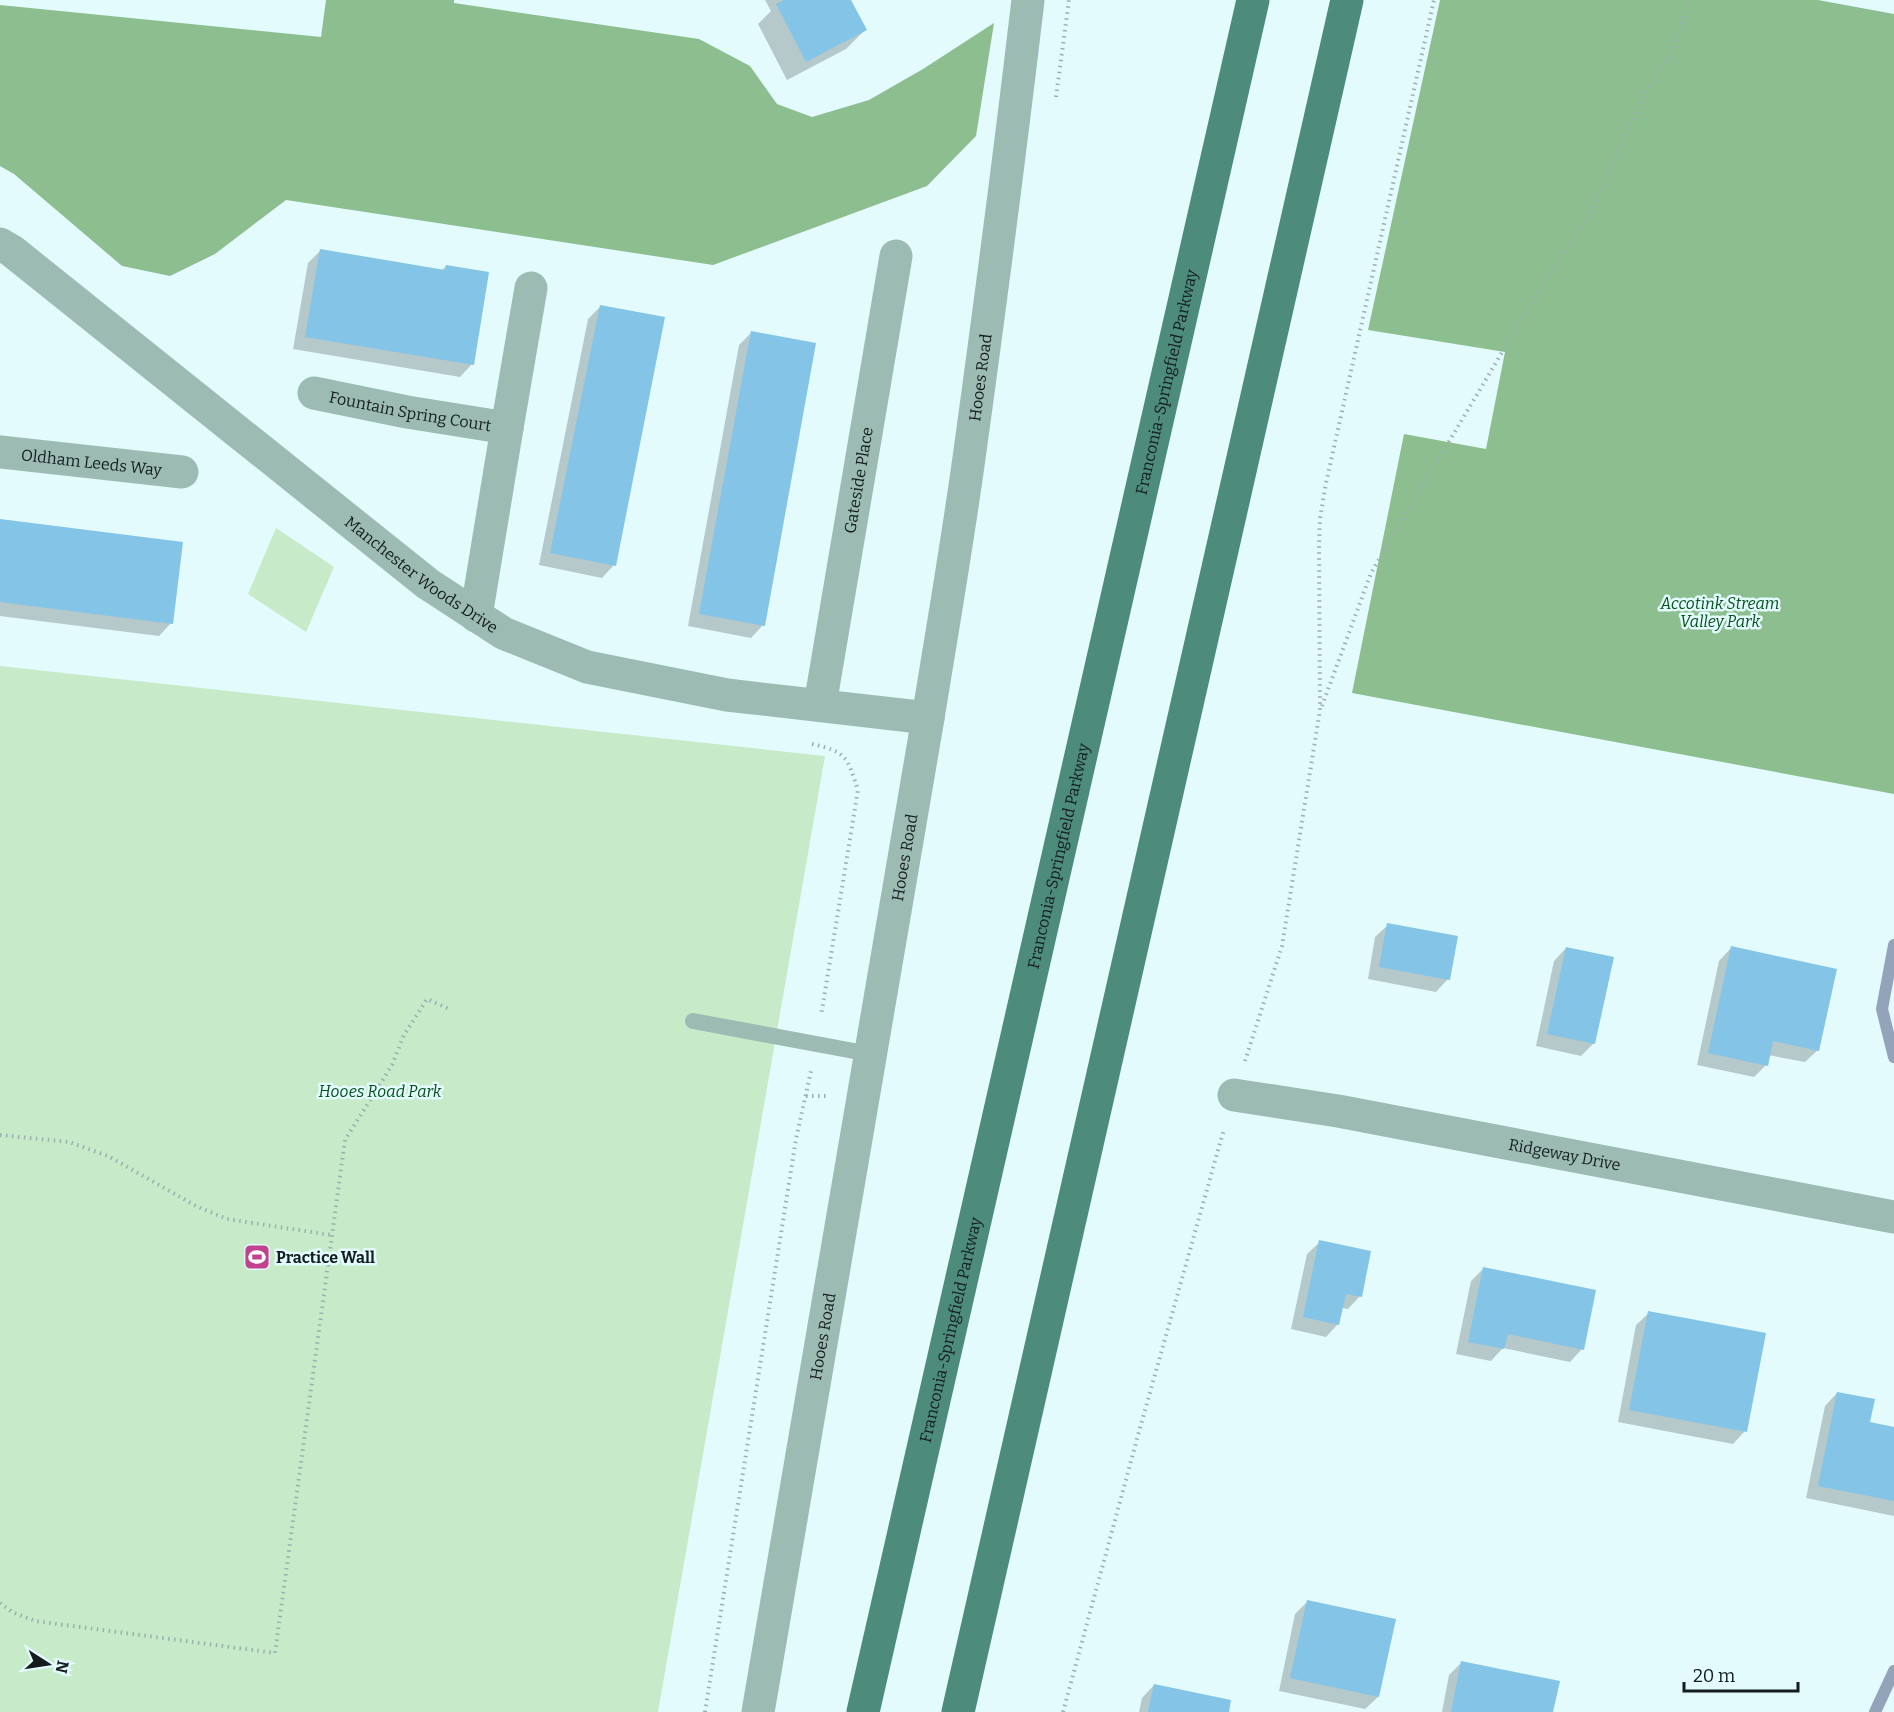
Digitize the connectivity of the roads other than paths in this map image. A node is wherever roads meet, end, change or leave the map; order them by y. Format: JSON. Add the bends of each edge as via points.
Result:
{"nodes":[{"id":1,"x":1028,"y":0,"type":"edge"},
{"id":2,"x":1253,"y":0,"type":"edge"},
{"id":3,"x":1347,"y":0,"type":"edge"},
{"id":4,"x":0,"y":244,"type":"edge"},
{"id":5,"x":896,"y":256,"type":"dead end"},
{"id":6,"x":531,"y":288,"type":"dead end"},
{"id":7,"x":314,"y":393,"type":"dead end"},
{"id":8,"x":507,"y":428,"type":"junction"},
{"id":9,"x":0,"y":452,"type":"edge"},
{"id":10,"x":182,"y":472,"type":"dead end"},
{"id":11,"x":476,"y":616,"type":"junction"},
{"id":12,"x":819,"y":705,"type":"junction"},
{"id":13,"x":928,"y":718,"type":"junction"},
{"id":14,"x":693,"y":1022,"type":"dead end"},
{"id":15,"x":870,"y":1054,"type":"junction"},
{"id":16,"x":1234,"y":1095,"type":"road end"},
{"id":17,"x":1894,"y":1217,"type":"edge"},
{"id":18,"x":758,"y":1712,"type":"edge"},
{"id":19,"x":863,"y":1712,"type":"edge"},
{"id":20,"x":958,"y":1712,"type":"edge"}],
"edges":[{"from":1,"to":13,"type":"street","name":"Hooes Road","via":[[970,448]]},
{"from":2,"to":19,"type":"main road","name":"Franconia-Springfield Parkway"},
{"from":3,"to":20,"type":"main road"},
{"from":4,"to":11,"type":"street","name":"Manchester Woods Drive","via":[[428,584]]},
{"from":5,"to":12,"type":"street","name":"Gateside Place"},
{"from":6,"to":8,"type":"street","name":"Fountain Spring Court"},
{"from":7,"to":8,"type":"street","name":"Fountain Spring Court"},
{"from":8,"to":11,"type":"street","name":"Fountain Spring Court"},
{"from":9,"to":10,"type":"street","name":"Oldham Leeds Way"},
{"from":11,"to":12,"type":"street","name":"Manchester Woods Drive","via":[[503,633],[587,667],[727,695]]},
{"from":12,"to":13,"type":"street","name":"Manchester Woods Drive"},
{"from":13,"to":15,"type":"street","name":"Hooes Road"},
{"from":14,"to":15,"type":"lane"},
{"from":15,"to":18,"type":"street","name":"Hooes Road"},
{"from":16,"to":17,"type":"street","name":"Ridgeway Drive","via":[[1350,1113]]}]}
